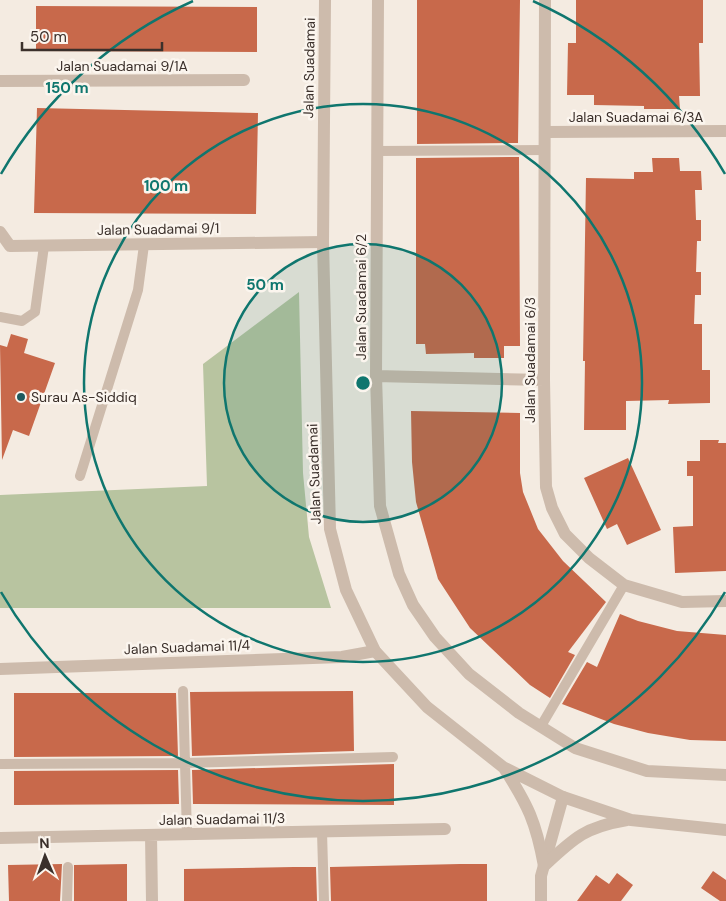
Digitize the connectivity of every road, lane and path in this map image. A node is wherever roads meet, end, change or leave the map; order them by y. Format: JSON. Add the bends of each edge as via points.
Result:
{"nodes":[{"id":1,"x":325,"y":0,"type":"edge"},
{"id":2,"x":378,"y":0,"type":"edge"},
{"id":3,"x":545,"y":0,"type":"edge"},
{"id":4,"x":244,"y":80,"type":"dead end"},
{"id":5,"x":0,"y":81,"type":"edge"},
{"id":6,"x":726,"y":131,"type":"edge"},
{"id":7,"x":546,"y":132,"type":"junction"},
{"id":8,"x":545,"y":150,"type":"junction"},
{"id":9,"x":377,"y":151,"type":"junction"},
{"id":10,"x":0,"y":232,"type":"edge"},
{"id":11,"x":322,"y":242,"type":"junction"},
{"id":12,"x":144,"y":245,"type":"junction"},
{"id":13,"x":44,"y":246,"type":"junction"},
{"id":14,"x":0,"y":317,"type":"edge"},
{"id":15,"x":376,"y":376,"type":"junction"},
{"id":16,"x":544,"y":380,"type":"junction"},
{"id":17,"x":80,"y":476,"type":"dead end"},
{"id":18,"x":624,"y":585,"type":"junction"},
{"id":19,"x":726,"y":601,"type":"edge"},
{"id":20,"x":375,"y":651,"type":"junction"},
{"id":21,"x":0,"y":668,"type":"edge"},
{"id":22,"x":183,"y":692,"type":"dead end"},
{"id":23,"x":541,"y":726,"type":"junction"},
{"id":24,"x":393,"y":757,"type":"dead end"},
{"id":25,"x":185,"y":763,"type":"junction"},
{"id":26,"x":0,"y":764,"type":"edge"},
{"id":27,"x":503,"y":767,"type":"junction"},
{"id":28,"x":726,"y":775,"type":"edge"},
{"id":29,"x":563,"y":797,"type":"junction"},
{"id":30,"x":631,"y":820,"type":"junction"},
{"id":31,"x":445,"y":829,"type":"dead end"},
{"id":32,"x":726,"y":830,"type":"edge"},
{"id":33,"x":322,"y":832,"type":"junction"},
{"id":34,"x":151,"y":835,"type":"junction"},
{"id":35,"x":187,"y":835,"type":"junction"},
{"id":36,"x":0,"y":838,"type":"edge"},
{"id":37,"x":544,"y":866,"type":"junction"},
{"id":38,"x":68,"y":867,"type":"dead end"},
{"id":39,"x":67,"y":901,"type":"edge"},
{"id":40,"x":152,"y":901,"type":"edge"},
{"id":41,"x":324,"y":901,"type":"edge"},
{"id":42,"x":541,"y":901,"type":"edge"}],
"edges":[{"from":1,"to":11,"type":"street","name":"Jalan Suadamai"},
{"from":2,"to":9,"type":"street","name":"Jalan Suadamai 6/2"},
{"from":3,"to":7,"type":"street","name":"Jalan Suadamai 6/3"},
{"from":4,"to":5,"type":"street","name":"Jalan Suadamai 9/1A"},
{"from":6,"to":7,"type":"street","name":"Jalan Suadamai 6/3A"},
{"from":7,"to":8,"type":"street","name":"Jalan Suadamai 6/3"},
{"from":8,"to":9,"type":"lane"},
{"from":8,"to":16,"type":"street","name":"Jalan Suadamai 6/3"},
{"from":9,"to":15,"type":"street","name":"Jalan Suadamai 6/2"},
{"from":10,"to":13,"type":"street","name":"Jalan Suadamai 9/1","via":[[10,246]]},
{"from":11,"to":12,"type":"street","name":"Jalan Suadamai 9/1"},
{"from":11,"to":20,"type":"street","name":"Jalan Suadamai","via":[[330,529],[346,590]]},
{"from":12,"to":13,"type":"street","name":"Jalan Suadamai 9/1"},
{"from":12,"to":17,"type":"lane","via":[[138,290]]},
{"from":13,"to":14,"type":"lane","via":[[35,312],[22,321]]},
{"from":15,"to":16,"type":"street"},
{"from":15,"to":23,"type":"street","name":"Jalan Suadamai 6/2","via":[[380,506],[399,574],[413,605],[435,637],[469,674]]},
{"from":16,"to":18,"type":"street","name":"Jalan Suadamai 6/3","via":[[546,487],[552,508],[565,534]]},
{"from":18,"to":19,"type":"street","name":"Jalan Suadamai 6/3","via":[[682,602]]},
{"from":18,"to":23,"type":"lane"},
{"from":20,"to":21,"type":"street","name":"Jalan Suadamai 11/4","via":[[342,657]]},
{"from":20,"to":27,"type":"street","name":"Jalan Suadamai","via":[[427,707]]},
{"from":22,"to":25,"type":"lane"},
{"from":23,"to":28,"type":"street","name":"Jalan Suadamai 6/2","via":[[575,748],[647,771]]},
{"from":24,"to":25,"type":"lane"},
{"from":25,"to":26,"type":"lane"},
{"from":25,"to":35,"type":"lane"},
{"from":27,"to":29,"type":"street","name":"Jalan Suadamai"},
{"from":27,"to":37,"type":"street","via":[[526,801],[538,831]]},
{"from":29,"to":30,"type":"street","name":"Jalan Suadamai"},
{"from":29,"to":37,"type":"street"},
{"from":30,"to":32,"type":"street","name":"Jalan Suadamai"},
{"from":30,"to":37,"type":"street","via":[[604,824],[575,837]]},
{"from":31,"to":33,"type":"street","name":"Jalan Suadamai 11/3"},
{"from":33,"to":35,"type":"street","name":"Jalan Suadamai 11/3"},
{"from":33,"to":41,"type":"lane"},
{"from":34,"to":35,"type":"street","name":"Jalan Suadamai 11/3"},
{"from":34,"to":36,"type":"street","name":"Jalan Suadamai 11/3"},
{"from":34,"to":40,"type":"street"},
{"from":37,"to":42,"type":"street"},
{"from":38,"to":39,"type":"lane"}]}
